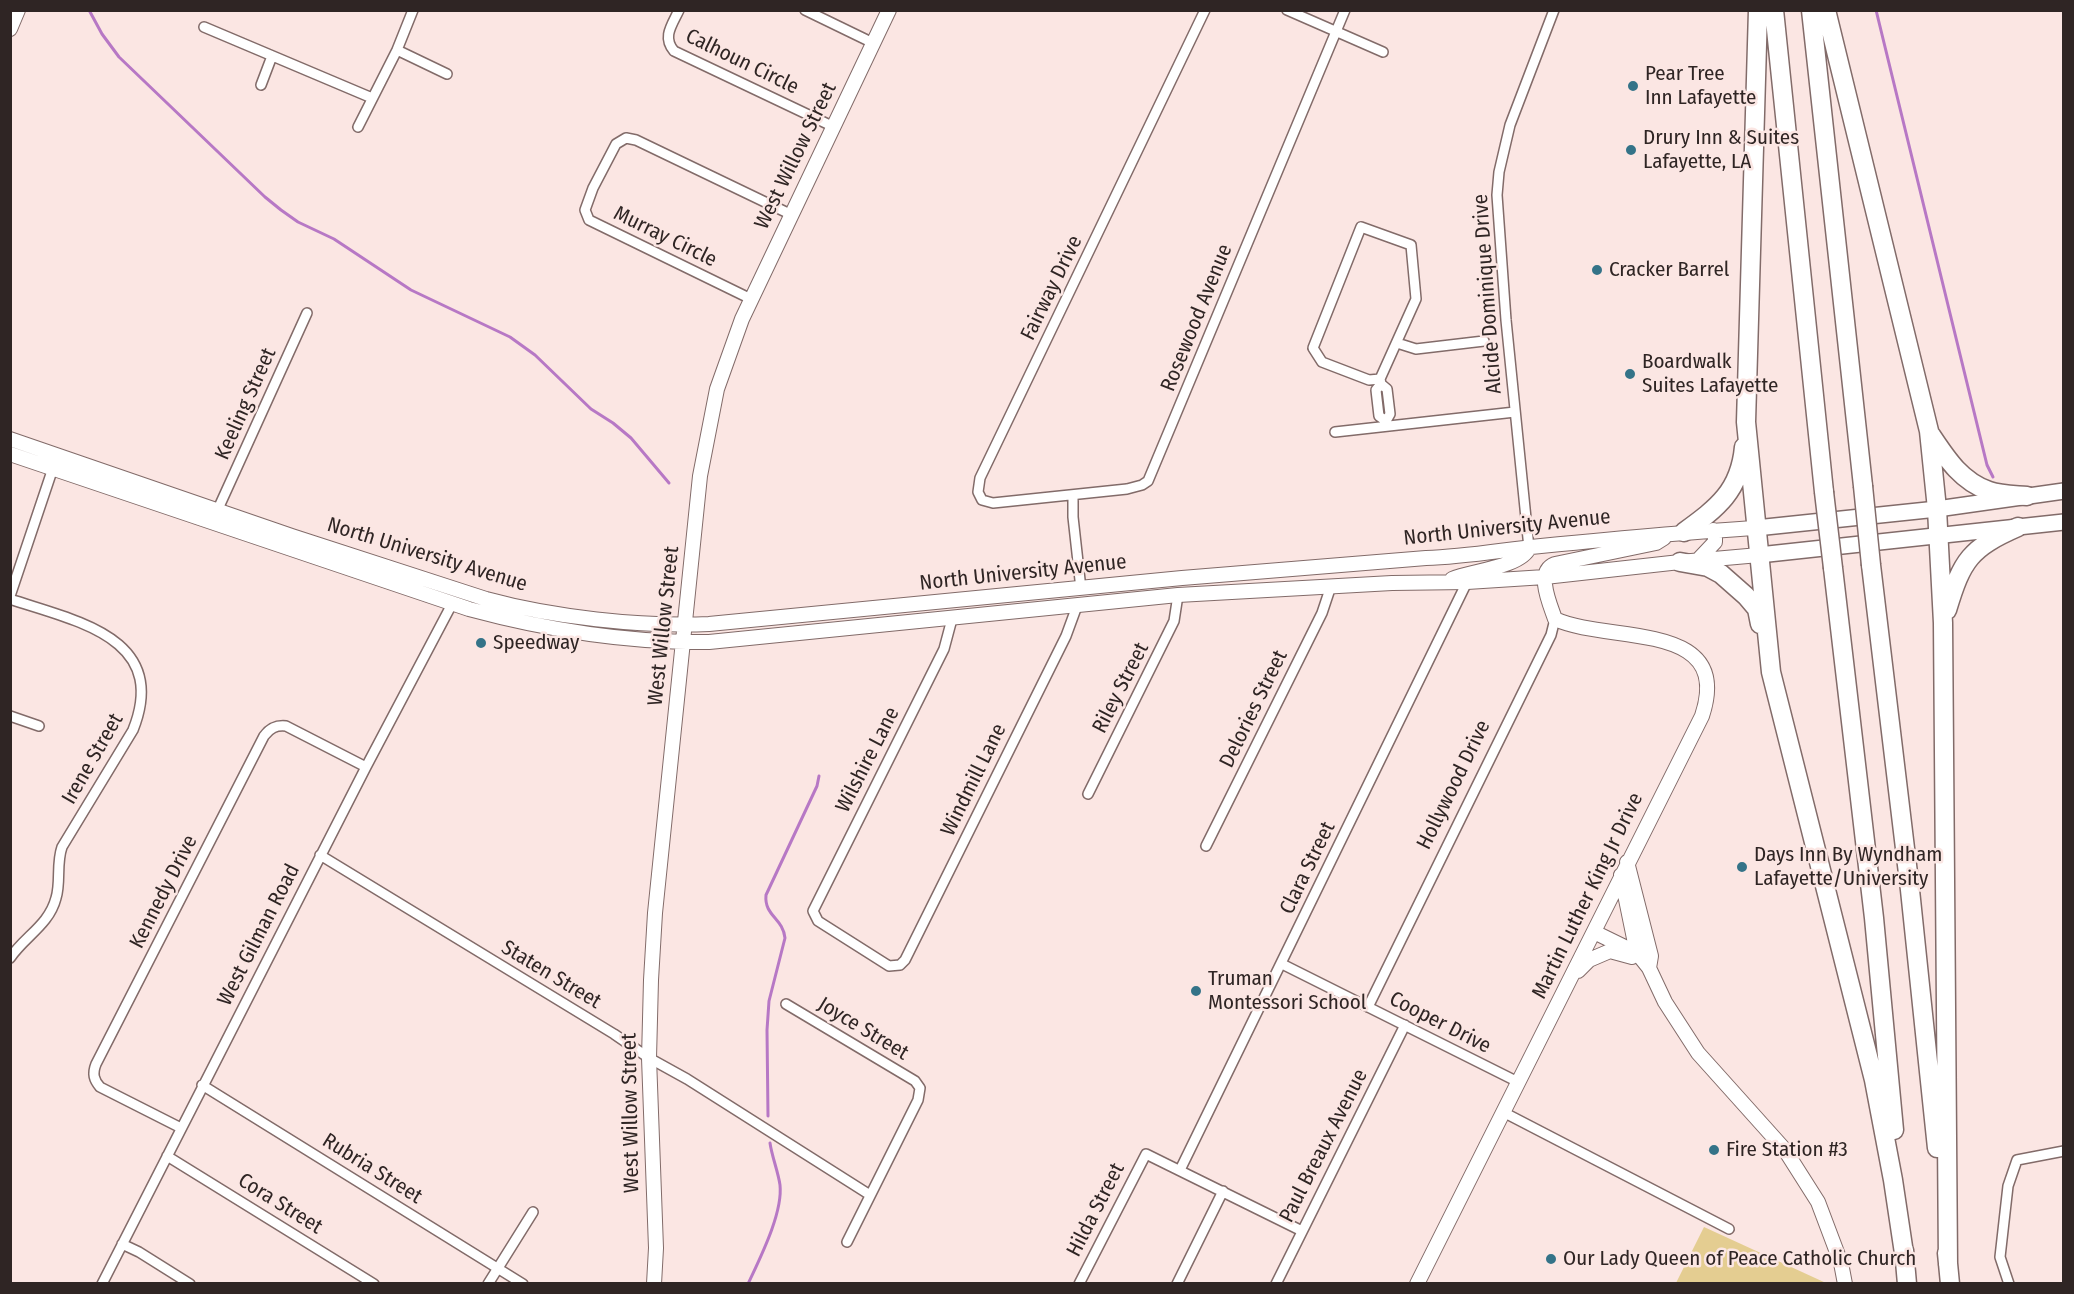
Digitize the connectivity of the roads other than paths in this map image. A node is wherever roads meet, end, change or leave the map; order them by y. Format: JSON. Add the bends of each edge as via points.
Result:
{"nodes":[{"id":1,"x":18,"y":10,"type":"edge"},
{"id":2,"x":413,"y":10,"type":"edge"},
{"id":3,"x":679,"y":10,"type":"edge"},
{"id":4,"x":805,"y":10,"type":"edge"},
{"id":5,"x":889,"y":10,"type":"edge"},
{"id":6,"x":1205,"y":10,"type":"edge"},
{"id":7,"x":1287,"y":10,"type":"edge"},
{"id":8,"x":1345,"y":10,"type":"edge"},
{"id":9,"x":1554,"y":10,"type":"edge"},
{"id":10,"x":1758,"y":10,"type":"edge"},
{"id":11,"x":1774,"y":10,"type":"edge"},
{"id":12,"x":1811,"y":10,"type":"edge"},
{"id":13,"x":1826,"y":10,"type":"edge"},
{"id":14,"x":204,"y":27,"type":"dead end"},
{"id":15,"x":10,"y":29,"type":"edge"},
{"id":16,"x":1336,"y":33,"type":"junction"},
{"id":17,"x":873,"y":43,"type":"junction"},
{"id":18,"x":397,"y":50,"type":"junction"},
{"id":19,"x":1383,"y":52,"type":"dead end"},
{"id":20,"x":272,"y":56,"type":"junction"},
{"id":21,"x":447,"y":74,"type":"dead end"},
{"id":22,"x":261,"y":85,"type":"dead end"},
{"id":23,"x":372,"y":98,"type":"junction"},
{"id":24,"x":358,"y":127,"type":"dead end"},
{"id":25,"x":834,"y":127,"type":"junction"},
{"id":26,"x":792,"y":215,"type":"junction"},
{"id":27,"x":751,"y":298,"type":"junction"},
{"id":28,"x":307,"y":313,"type":"dead end"},
{"id":29,"x":1484,"y":342,"type":"dead end"},
{"id":30,"x":1396,"y":343,"type":"junction"},
{"id":31,"x":1381,"y":382,"type":"junction"},
{"id":32,"x":1388,"y":400,"type":"junction"},
{"id":33,"x":1377,"y":402,"type":"junction"},
{"id":34,"x":1515,"y":412,"type":"junction"},
{"id":35,"x":1746,"y":422,"type":"junction"},
{"id":36,"x":1386,"y":424,"type":"junction"},
{"id":37,"x":1929,"y":431,"type":"junction"},
{"id":38,"x":1335,"y":432,"type":"dead end"},
{"id":39,"x":10,"y":439,"type":"edge"},
{"id":40,"x":10,"y":454,"type":"edge"},
{"id":41,"x":53,"y":468,"type":"junction"},
{"id":42,"x":2064,"y":491,"type":"edge"},
{"id":43,"x":1073,"y":495,"type":"junction"},
{"id":44,"x":2027,"y":496,"type":"junction"},
{"id":45,"x":1937,"y":508,"type":"junction"},
{"id":46,"x":218,"y":509,"type":"junction"},
{"id":47,"x":2064,"y":522,"type":"edge"},
{"id":48,"x":1756,"y":528,"type":"junction"},
{"id":49,"x":2018,"y":528,"type":"junction"},
{"id":50,"x":1713,"y":530,"type":"junction"},
{"id":51,"x":1677,"y":533,"type":"junction"},
{"id":52,"x":1938,"y":536,"type":"junction"},
{"id":53,"x":1529,"y":548,"type":"junction"},
{"id":54,"x":1759,"y":555,"type":"junction"},
{"id":55,"x":1426,"y":558,"type":"junction"},
{"id":56,"x":1689,"y":561,"type":"junction"},
{"id":57,"x":1336,"y":565,"type":"junction"},
{"id":58,"x":1545,"y":577,"type":"junction"},
{"id":59,"x":1445,"y":582,"type":"junction"},
{"id":60,"x":1467,"y":582,"type":"junction"},
{"id":61,"x":1392,"y":583,"type":"junction"},
{"id":62,"x":1331,"y":586,"type":"junction"},
{"id":63,"x":1081,"y":589,"type":"junction"},
{"id":64,"x":1179,"y":595,"type":"junction"},
{"id":65,"x":10,"y":597,"type":"edge"},
{"id":66,"x":955,"y":601,"type":"junction"},
{"id":67,"x":452,"y":604,"type":"junction"},
{"id":68,"x":1077,"y":606,"type":"junction"},
{"id":69,"x":952,"y":619,"type":"junction"},
{"id":70,"x":1554,"y":619,"type":"junction"},
{"id":71,"x":1943,"y":623,"type":"junction"},
{"id":72,"x":684,"y":625,"type":"junction"},
{"id":73,"x":683,"y":642,"type":"junction"},
{"id":74,"x":1771,"y":672,"type":"junction"},
{"id":75,"x":10,"y":716,"type":"edge"},
{"id":76,"x":39,"y":726,"type":"dead end"},
{"id":77,"x":366,"y":767,"type":"junction"},
{"id":78,"x":1088,"y":794,"type":"dead end"},
{"id":79,"x":1206,"y":846,"type":"dead end"},
{"id":80,"x":320,"y":855,"type":"junction"},
{"id":81,"x":1624,"y":869,"type":"junction"},
{"id":82,"x":814,"y":916,"type":"joint"},
{"id":83,"x":1594,"y":932,"type":"junction"},
{"id":84,"x":1637,"y":953,"type":"junction"},
{"id":85,"x":10,"y":957,"type":"edge"},
{"id":86,"x":1282,"y":964,"type":"junction"},
{"id":87,"x":1649,"y":968,"type":"junction"},
{"id":88,"x":1571,"y":977,"type":"junction"},
{"id":89,"x":786,"y":1004,"type":"dead end"},
{"id":90,"x":1368,"y":1007,"type":"junction"},
{"id":91,"x":1405,"y":1025,"type":"junction"},
{"id":92,"x":649,"y":1058,"type":"junction"},
{"id":93,"x":1518,"y":1082,"type":"junction"},
{"id":94,"x":202,"y":1085,"type":"junction"},
{"id":95,"x":1503,"y":1112,"type":"junction"},
{"id":96,"x":181,"y":1128,"type":"junction"},
{"id":97,"x":2064,"y":1151,"type":"edge"},
{"id":98,"x":167,"y":1156,"type":"junction"},
{"id":99,"x":1180,"y":1170,"type":"junction"},
{"id":100,"x":1223,"y":1191,"type":"junction"},
{"id":101,"x":870,"y":1195,"type":"junction"},
{"id":102,"x":533,"y":1212,"type":"dead end"},
{"id":103,"x":1729,"y":1229,"type":"dead end"},
{"id":104,"x":1302,"y":1231,"type":"junction"},
{"id":105,"x":847,"y":1242,"type":"dead end"},
{"id":106,"x":122,"y":1244,"type":"junction"},
{"id":107,"x":1905,"y":1260,"type":"junction"},
{"id":108,"x":498,"y":1268,"type":"junction"},
{"id":109,"x":1949,"y":1275,"type":"edge"},
{"id":110,"x":102,"y":1284,"type":"edge"},
{"id":111,"x":190,"y":1284,"type":"edge"},
{"id":112,"x":375,"y":1284,"type":"edge"},
{"id":113,"x":488,"y":1284,"type":"edge"},
{"id":114,"x":523,"y":1284,"type":"edge"},
{"id":115,"x":654,"y":1284,"type":"edge"},
{"id":116,"x":1080,"y":1284,"type":"edge"},
{"id":117,"x":1177,"y":1284,"type":"edge"},
{"id":118,"x":1276,"y":1284,"type":"edge"},
{"id":119,"x":1417,"y":1284,"type":"edge"},
{"id":120,"x":1845,"y":1284,"type":"edge"},
{"id":121,"x":1907,"y":1284,"type":"edge"},
{"id":122,"x":2009,"y":1284,"type":"edge"}],
"edges":[{"from":1,"to":15,"type":"main road"},
{"from":2,"to":18,"type":"street"},
{"from":3,"to":25,"type":"street","name":"Calhoun Circle","via":[[668,33],[674,51]]},
{"from":4,"to":17,"type":"street"},
{"from":5,"to":17,"type":"main road","name":"West Willow Street"},
{"from":6,"to":43,"type":"street","name":"Fairway Drive","via":[[978,487],[979,497],[989,502]]},
{"from":7,"to":16,"type":"street"},
{"from":8,"to":16,"type":"street","name":"Rosewood Avenue"},
{"from":9,"to":34,"type":"street","name":"Alcide Dominique Drive","via":[[1510,125],[1499,172],[1498,232]]},
{"from":10,"to":35,"type":"highway"},
{"from":11,"to":107,"type":"highway","bridge":true,"via":[[1882,999]]},
{"from":12,"to":109,"type":"highway","bridge":true},
{"from":13,"to":37,"type":"highway"},
{"from":14,"to":20,"type":"street"},
{"from":16,"to":19,"type":"street"},
{"from":16,"to":43,"type":"street","name":"Rosewood Avenue","via":[[1153,473],[1136,488]]},
{"from":17,"to":25,"type":"main road","name":"West Willow Street"},
{"from":18,"to":21,"type":"street"},
{"from":18,"to":23,"type":"street"},
{"from":20,"to":22,"type":"street"},
{"from":20,"to":23,"type":"street"},
{"from":23,"to":24,"type":"street"},
{"from":25,"to":26,"type":"main road","name":"West Willow Street"},
{"from":26,"to":27,"type":"main road","name":"West Willow Street"},
{"from":26,"to":27,"type":"street","name":"Murray Circle","via":[[626,138],[616,144],[594,188],[585,210],[589,220]]},
{"from":27,"to":72,"type":"main road","name":"West Willow Street","via":[[717,389],[706,438]]},
{"from":28,"to":46,"type":"street","name":"Keeling Street"},
{"from":29,"to":30,"type":"street","via":[[1416,350]]},
{"from":30,"to":31,"type":"street"},
{"from":30,"to":31,"type":"street","via":[[1416,299],[1411,245],[1361,227],[1313,348],[1322,362]]},
{"from":31,"to":32,"type":"street","via":[[1387,389]]},
{"from":31,"to":33,"type":"street","via":[[1376,390]]},
{"from":32,"to":33,"type":"street"},
{"from":32,"to":36,"type":"street","via":[[1390,414]]},
{"from":33,"to":36,"type":"street","via":[[1378,416]]},
{"from":34,"to":36,"type":"street"},
{"from":34,"to":53,"type":"street","name":"Alcide Dominique Drive"},
{"from":35,"to":48,"type":"highway"},
{"from":35,"to":51,"type":"highway","via":[[1743,461],[1730,491],[1722,503]]},
{"from":36,"to":38,"type":"street"},
{"from":37,"to":44,"type":"highway","via":[[1964,477],[1990,492]]},
{"from":37,"to":45,"type":"highway"},
{"from":39,"to":46,"type":"main road","name":"North University Avenue"},
{"from":40,"to":41,"type":"main road","name":"North University Avenue"},
{"from":41,"to":65,"type":"street"},
{"from":41,"to":67,"type":"main road","name":"North University Avenue"},
{"from":42,"to":44,"type":"main road","name":"North University Avenue"},
{"from":43,"to":63,"type":"street"},
{"from":44,"to":45,"type":"main road","name":"North University Avenue"},
{"from":45,"to":48,"type":"main road","name":"North University Avenue"},
{"from":45,"to":52,"type":"highway"},
{"from":46,"to":72,"type":"main road","name":"North University Avenue","via":[[506,604],[571,615]]},
{"from":47,"to":49,"type":"main road","name":"North University Avenue"},
{"from":48,"to":50,"type":"main road","name":"North University Avenue"},
{"from":48,"to":54,"type":"highway"},
{"from":49,"to":52,"type":"main road","name":"North University Avenue"},
{"from":49,"to":71,"type":"highway","via":[[1977,549],[1956,581]]},
{"from":50,"to":51,"type":"main road","name":"North University Avenue"},
{"from":50,"to":56,"type":"main road","via":[[1715,542]]},
{"from":51,"to":53,"type":"main road","name":"North University Avenue"},
{"from":51,"to":58,"type":"main road","via":[[1656,543],[1551,565]]},
{"from":52,"to":54,"type":"main road","name":"North University Avenue"},
{"from":52,"to":71,"type":"highway"},
{"from":53,"to":55,"type":"main road","name":"North University Avenue"},
{"from":53,"to":59,"type":"main road","via":[[1511,562]]},
{"from":54,"to":56,"type":"main road","name":"North University Avenue"},
{"from":54,"to":74,"type":"highway"},
{"from":55,"to":57,"type":"main road","name":"North University Avenue"},
{"from":55,"to":61,"type":"main road","via":[[1395,572]]},
{"from":56,"to":58,"type":"main road","name":"North University Avenue"},
{"from":56,"to":74,"type":"highway","via":[[1721,574],[1757,609]]},
{"from":57,"to":62,"type":"main road"},
{"from":57,"to":63,"type":"main road","name":"North University Avenue"},
{"from":58,"to":60,"type":"main road","name":"North University Avenue"},
{"from":58,"to":70,"type":"main road"},
{"from":59,"to":60,"type":"main road","name":"North University Avenue"},
{"from":59,"to":61,"type":"main road","name":"North University Avenue"},
{"from":60,"to":86,"type":"street","name":"Clara Street"},
{"from":61,"to":62,"type":"main road","name":"North University Avenue"},
{"from":62,"to":64,"type":"main road","name":"North University Avenue"},
{"from":62,"to":79,"type":"street","name":"Delories Street","via":[[1322,613]]},
{"from":63,"to":66,"type":"main road","name":"North University Avenue"},
{"from":64,"to":68,"type":"main road","name":"North University Avenue"},
{"from":64,"to":78,"type":"street","name":"Riley Street","via":[[1174,621]]},
{"from":65,"to":85,"type":"street","name":"Irene Street","via":[[107,635],[132,660],[141,693],[133,730],[62,847],[58,891],[50,913]]},
{"from":66,"to":69,"type":"main road"},
{"from":66,"to":72,"type":"main road","name":"North University Avenue"},
{"from":67,"to":73,"type":"main road","name":"North University Avenue","via":[[519,623]]},
{"from":67,"to":77,"type":"street","name":"West Gilman Road"},
{"from":68,"to":69,"type":"main road","name":"North University Avenue"},
{"from":68,"to":82,"type":"street","name":"Windmill Lane","via":[[1066,636],[905,960],[897,966],[882,963]]},
{"from":69,"to":73,"type":"main road","name":"North University Avenue"},
{"from":69,"to":82,"type":"street","name":"Wilshire Lane","via":[[944,649],[813,911]]},
{"from":70,"to":81,"type":"main road","name":"Martin Luther King Jr Drive","via":[[1674,644],[1699,660],[1707,676],[1708,698],[1702,716]]},
{"from":70,"to":90,"type":"street","name":"Hollywood Drive","via":[[1551,635]]},
{"from":71,"to":109,"type":"highway"},
{"from":72,"to":73,"type":"main road","name":"West Willow Street"},
{"from":73,"to":92,"type":"main road","name":"West Willow Street","via":[[655,913]]},
{"from":74,"to":107,"type":"highway","via":[[1874,1080]]},
{"from":75,"to":76,"type":"street"},
{"from":77,"to":80,"type":"street","name":"West Gilman Road"},
{"from":77,"to":96,"type":"street","name":"Kennedy Drive","via":[[286,726],[269,730],[131,994],[96,1064],[96,1081],[100,1087]]},
{"from":80,"to":92,"type":"street","name":"Staten Street"},
{"from":80,"to":94,"type":"street","name":"West Gilman Road"},
{"from":81,"to":83,"type":"main road","name":"Martin Luther King Jr Drive"},
{"from":81,"to":84,"type":"main road"},
{"from":81,"to":87,"type":"main road","via":[[1651,956]]},
{"from":83,"to":84,"type":"main road"},
{"from":83,"to":88,"type":"main road","name":"Martin Luther King Jr Drive"},
{"from":84,"to":87,"type":"main road"},
{"from":86,"to":90,"type":"street","name":"Cooper Drive"},
{"from":86,"to":99,"type":"street","name":"Clara Street"},
{"from":87,"to":88,"type":"main road","via":[[1610,951],[1589,960]]},
{"from":87,"to":120,"type":"main road","via":[[1665,1002],[1698,1053],[1785,1150],[1803,1176],[1829,1229]]},
{"from":88,"to":93,"type":"main road","name":"Martin Luther King Jr Drive"},
{"from":89,"to":101,"type":"street","name":"Joyce Street","via":[[915,1081],[920,1088],[918,1101]]},
{"from":90,"to":91,"type":"street","name":"Cooper Drive"},
{"from":91,"to":93,"type":"street","name":"Cooper Drive"},
{"from":91,"to":104,"type":"street","name":"Paul Breaux Avenue"},
{"from":92,"to":101,"type":"street","name":"Staten Street"},
{"from":92,"to":115,"type":"main road","name":"West Willow Street"},
{"from":93,"to":95,"type":"main road","name":"Martin Luther King Jr Drive"},
{"from":94,"to":96,"type":"street","name":"West Gilman Road"},
{"from":94,"to":108,"type":"street","name":"Rubria Street"},
{"from":95,"to":103,"type":"street"},
{"from":95,"to":119,"type":"main road","name":"Martin Luther King Jr Drive"},
{"from":96,"to":98,"type":"street","name":"West Gilman Road"},
{"from":97,"to":122,"type":"street","via":[[2017,1160],[2008,1186],[2000,1257]]},
{"from":98,"to":106,"type":"street","name":"West Gilman Road"},
{"from":98,"to":112,"type":"street","name":"Cora Street"},
{"from":99,"to":100,"type":"street"},
{"from":99,"to":116,"type":"street","name":"Hilda Street","via":[[1146,1154]]},
{"from":100,"to":104,"type":"street"},
{"from":100,"to":117,"type":"street"},
{"from":101,"to":105,"type":"street"},
{"from":102,"to":108,"type":"street"},
{"from":104,"to":118,"type":"street","name":"Paul Breaux Avenue"},
{"from":106,"to":110,"type":"street","name":"West Gilman Road"},
{"from":106,"to":111,"type":"street"},
{"from":107,"to":121,"type":"highway"},
{"from":108,"to":113,"type":"street"},
{"from":108,"to":114,"type":"street","name":"Rubria Street"}]}
